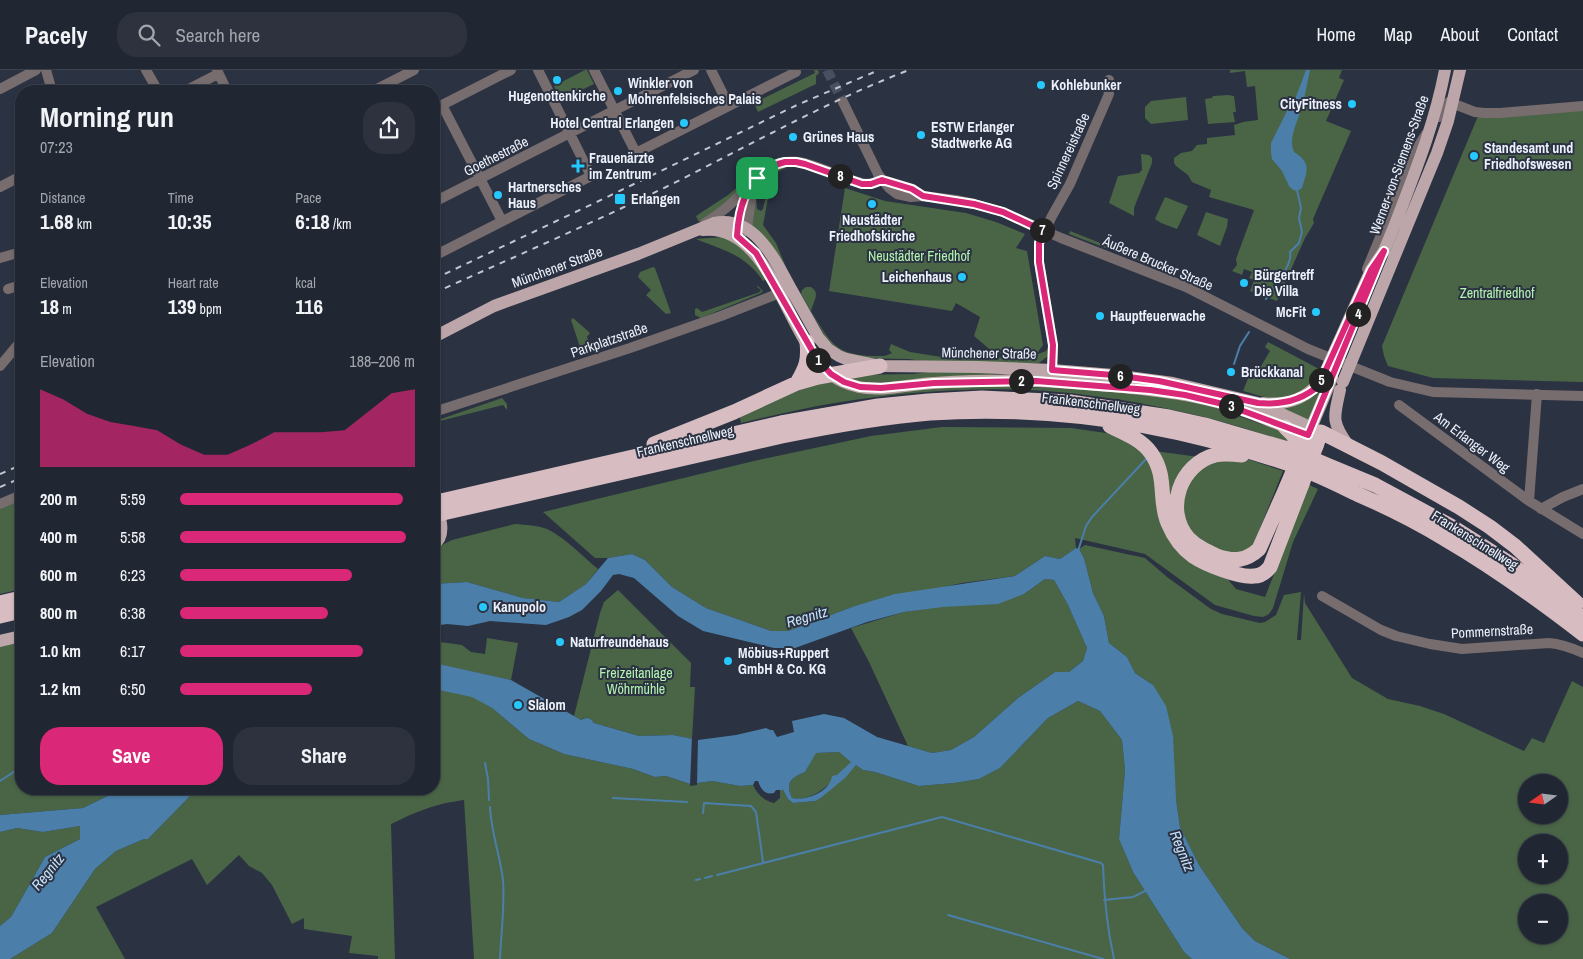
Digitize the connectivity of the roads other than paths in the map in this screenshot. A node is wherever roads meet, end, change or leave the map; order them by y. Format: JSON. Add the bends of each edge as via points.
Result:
{"nodes":[{"id":1,"x":36,"y":70,"type":"edge"},
{"id":2,"x":46,"y":70,"type":"edge"},
{"id":3,"x":146,"y":70,"type":"edge"},
{"id":4,"x":414,"y":70,"type":"edge"},
{"id":5,"x":511,"y":70,"type":"edge"},
{"id":6,"x":538,"y":70,"type":"edge"},
{"id":7,"x":594,"y":70,"type":"edge"},
{"id":8,"x":694,"y":70,"type":"edge"},
{"id":9,"x":711,"y":70,"type":"edge"},
{"id":10,"x":1446,"y":70,"type":"edge"},
{"id":11,"x":1450,"y":70,"type":"edge"},
{"id":12,"x":1460,"y":70,"type":"edge"},
{"id":13,"x":795,"y":71,"type":"edge"},
{"id":14,"x":217,"y":72,"type":"edge"},
{"id":15,"x":1109,"y":80,"type":"dead end"},
{"id":16,"x":50,"y":85,"type":"edge"},
{"id":17,"x":155,"y":85,"type":"edge"},
{"id":18,"x":194,"y":85,"type":"edge"},
{"id":19,"x":224,"y":85,"type":"edge"},
{"id":20,"x":385,"y":85,"type":"edge"},
{"id":21,"x":0,"y":89,"type":"edge"},
{"id":22,"x":842,"y":102,"type":"tunnel mouth"},
{"id":23,"x":1442,"y":105,"type":"junction"},
{"id":24,"x":729,"y":106,"type":"junction"},
{"id":25,"x":1583,"y":106,"type":"edge"},
{"id":26,"x":614,"y":111,"type":"junction"},
{"id":27,"x":570,"y":133,"type":"junction"},
{"id":28,"x":757,"y":178,"type":"junction"},
{"id":29,"x":15,"y":179,"type":"edge"},
{"id":30,"x":480,"y":179,"type":"junction"},
{"id":31,"x":882,"y":180,"type":"junction"},
{"id":32,"x":0,"y":187,"type":"edge"},
{"id":33,"x":440,"y":199,"type":"edge"},
{"id":34,"x":502,"y":221,"type":"junction"},
{"id":35,"x":741,"y":230,"type":"junction"},
{"id":36,"x":693,"y":231,"type":"junction"},
{"id":37,"x":1044,"y":231,"type":"junction"},
{"id":38,"x":440,"y":253,"type":"edge"},
{"id":39,"x":15,"y":254,"type":"edge"},
{"id":40,"x":0,"y":258,"type":"edge"},
{"id":41,"x":15,"y":287,"type":"edge"},
{"id":42,"x":8,"y":289,"type":"dead end"},
{"id":43,"x":785,"y":291,"type":"junction"},
{"id":44,"x":440,"y":334,"type":"edge"},
{"id":45,"x":807,"y":342,"type":"junction"},
{"id":46,"x":15,"y":348,"type":"edge"},
{"id":47,"x":1326,"y":356,"type":"junction"},
{"id":48,"x":0,"y":366,"type":"edge"},
{"id":49,"x":880,"y":366,"type":"junction"},
{"id":50,"x":831,"y":374,"type":"junction"},
{"id":51,"x":1052,"y":376,"type":"junction"},
{"id":52,"x":1335,"y":381,"type":"junction"},
{"id":53,"x":797,"y":383,"type":"junction"},
{"id":54,"x":1537,"y":394,"type":"junction"},
{"id":55,"x":1583,"y":396,"type":"edge"},
{"id":56,"x":1258,"y":403,"type":"junction"},
{"id":57,"x":1399,"y":405,"type":"dead end"},
{"id":58,"x":440,"y":410,"type":"edge"},
{"id":59,"x":1091,"y":417,"type":"junction"},
{"id":60,"x":1285,"y":427,"type":"joint"},
{"id":61,"x":1310,"y":437,"type":"junction"},
{"id":62,"x":1348,"y":446,"type":"junction"},
{"id":63,"x":1292,"y":463,"type":"junction"},
{"id":64,"x":599,"y":465,"type":"junction"},
{"id":65,"x":1583,"y":489,"type":"edge"},
{"id":66,"x":15,"y":498,"type":"edge"},
{"id":67,"x":1529,"y":501,"type":"junction"},
{"id":68,"x":0,"y":504,"type":"edge"},
{"id":69,"x":441,"y":507,"type":"edge"},
{"id":70,"x":1542,"y":509,"type":"junction"},
{"id":71,"x":440,"y":534,"type":"edge"},
{"id":72,"x":1583,"y":534,"type":"edge"},
{"id":73,"x":1322,"y":596,"type":"dead end"},
{"id":74,"x":15,"y":599,"type":"edge"},
{"id":75,"x":0,"y":603,"type":"edge"},
{"id":76,"x":1583,"y":610,"type":"edge"},
{"id":77,"x":15,"y":612,"type":"edge"},
{"id":78,"x":0,"y":616,"type":"edge"},
{"id":79,"x":1583,"y":618,"type":"edge"},
{"id":80,"x":1583,"y":634,"type":"edge"},
{"id":81,"x":15,"y":637,"type":"edge"},
{"id":82,"x":0,"y":641,"type":"edge"},
{"id":83,"x":1583,"y":653,"type":"edge"}],
"edges":[{"from":1,"to":21,"type":"street"},
{"from":2,"to":16,"type":"street"},
{"from":3,"to":17,"type":"street"},
{"from":4,"to":20,"type":"street"},
{"from":5,"to":30,"type":"street","via":[[442,105]]},
{"from":6,"to":27,"type":"street"},
{"from":7,"to":26,"type":"street"},
{"from":8,"to":26,"type":"street"},
{"from":9,"to":24,"type":"street"},
{"from":10,"to":52,"type":"main road","name":"Werner-von-Siemens-Straße","bridge":true,"via":[[1427,138],[1384,251],[1371,270]]},
{"from":11,"to":23,"type":"street"},
{"from":12,"to":52,"type":"main road","name":"Werner-von-Siemens-Straße","bridge":true,"via":[[1437,152]]},
{"from":13,"to":24,"type":"street"},
{"from":14,"to":18,"type":"street"},
{"from":14,"to":19,"type":"street"},
{"from":15,"to":37,"type":"street","name":"Spinnereistraße","via":[[1109,94],[1083,156]]},
{"from":22,"to":31,"type":"street"},
{"from":23,"to":25,"type":"street","via":[[1449,102],[1475,112],[1492,113]]},
{"from":23,"to":47,"type":"street","via":[[1438,119],[1420,141],[1357,292]]},
{"from":24,"to":26,"type":"street","via":[[636,153]]},
{"from":26,"to":27,"type":"street","name":"Goethestraße"},
{"from":27,"to":30,"type":"street","name":"Goethestraße"},
{"from":27,"to":34,"type":"street","via":[[591,176]]},
{"from":28,"to":31,"type":"street","via":[[775,166],[796,162],[862,184]]},
{"from":28,"to":35,"type":"street"},
{"from":28,"to":36,"type":"street","via":[[720,214]]},
{"from":29,"to":32,"type":"street"},
{"from":30,"to":33,"type":"street","name":"Goethestraße"},
{"from":30,"to":34,"type":"street"},
{"from":31,"to":37,"type":"street","name":"Äußere Brucker Straße","via":[[897,194],[987,207]]},
{"from":34,"to":38,"type":"street"},
{"from":35,"to":36,"type":"main road","name":"Münchener Straße"},
{"from":35,"to":43,"type":"main road","name":"Münchener Straße"},
{"from":36,"to":44,"type":"main road","name":"Münchener Straße","via":[[494,306]]},
{"from":37,"to":47,"type":"street","name":"Äußere Brucker Straße","via":[[1192,290]]},
{"from":37,"to":51,"type":"street","name":"Spinnereistraße","via":[[1038,256],[1053,345]]},
{"from":39,"to":40,"type":"street"},
{"from":41,"to":42,"type":"street"},
{"from":43,"to":45,"type":"main road","name":"Münchener Straße"},
{"from":43,"to":49,"type":"main road","name":"Münchener Straße","via":[[828,349],[846,359]]},
{"from":43,"to":58,"type":"street","name":"Parkplatzstraße","via":[[630,348]]},
{"from":45,"to":50,"type":"main road","name":"Münchener Straße"},
{"from":45,"to":53,"type":"highway","via":[[807,366]]},
{"from":46,"to":48,"type":"street"},
{"from":47,"to":54,"type":"street","name":"Äußere Brucker Straße","via":[[1384,380],[1433,392]]},
{"from":49,"to":50,"type":"highway"},
{"from":49,"to":51,"type":"main road","name":"Münchener Straße","via":[[978,367]]},
{"from":50,"to":51,"type":"main road","name":"Münchener Straße","via":[[844,382],[874,388],[1036,381]]},
{"from":50,"to":53,"type":"highway"},
{"from":51,"to":56,"type":"main road","name":"Münchener Straße","via":[[1113,375],[1166,382]]},
{"from":51,"to":60,"type":"main road","name":"Münchener Straße","via":[[1185,395],[1227,405]]},
{"from":52,"to":56,"type":"main road","via":[[1319,385],[1302,397],[1281,403]]},
{"from":52,"to":61,"type":"main road","name":"Werner-von-Siemens-Straße"},
{"from":52,"to":62,"type":"main road","via":[[1335,424]]},
{"from":53,"to":64,"type":"highway"},
{"from":54,"to":55,"type":"street","name":"Äußere Brucker Straße"},
{"from":54,"to":67,"type":"street","name":"Am Erlanger Weg"},
{"from":56,"to":61,"type":"main road","name":"Münchener Straße"},
{"from":57,"to":67,"type":"street","name":"Am Erlanger Weg"},
{"from":59,"to":61,"type":"highway","bridge":true,"via":[[1128,434],[1152,453],[1163,483],[1167,521],[1183,547],[1202,561],[1254,576],[1270,567],[1302,484]]},
{"from":59,"to":63,"type":"highway","name":"Frankenschnellweg","via":[[1200,437]]},
{"from":59,"to":69,"type":"highway","name":"Frankenschnellweg","via":[[1023,412],[938,413],[831,426]]},
{"from":60,"to":61,"type":"highway","via":[[1293,435]]},
{"from":61,"to":62,"type":"highway"},
{"from":61,"to":63,"type":"highway","bridge":true},
{"from":62,"to":76,"type":"highway","via":[[1459,506],[1490,527]]},
{"from":63,"to":63,"type":"highway","bridge":true,"via":[[1287,486],[1259,549],[1249,557],[1237,561],[1225,559],[1205,551],[1187,536],[1176,508],[1177,497],[1184,477],[1197,463],[1215,455],[1231,453]]},
{"from":63,"to":80,"type":"highway","name":"Frankenschnellweg","via":[[1393,510],[1444,538],[1504,576]]},
{"from":64,"to":69,"type":"highway","name":"Frankenschnellweg"},
{"from":64,"to":79,"type":"highway","name":"Frankenschnellweg","via":[[781,423],[928,401],[982,398],[1070,402],[1169,417],[1291,450],[1374,485],[1451,526],[1511,564]]},
{"from":65,"to":70,"type":"street"},
{"from":66,"to":68,"type":"street"},
{"from":67,"to":70,"type":"street","name":"Am Erlanger Weg"},
{"from":69,"to":71,"type":"main road"},
{"from":70,"to":72,"type":"street","name":"Am Erlanger Weg"},
{"from":73,"to":83,"type":"street","name":"Pommernstraße","via":[[1381,630],[1430,644],[1462,649],[1548,643]]},
{"from":74,"to":75,"type":"highway"},
{"from":77,"to":78,"type":"highway"},
{"from":81,"to":82,"type":"main road"}]}
